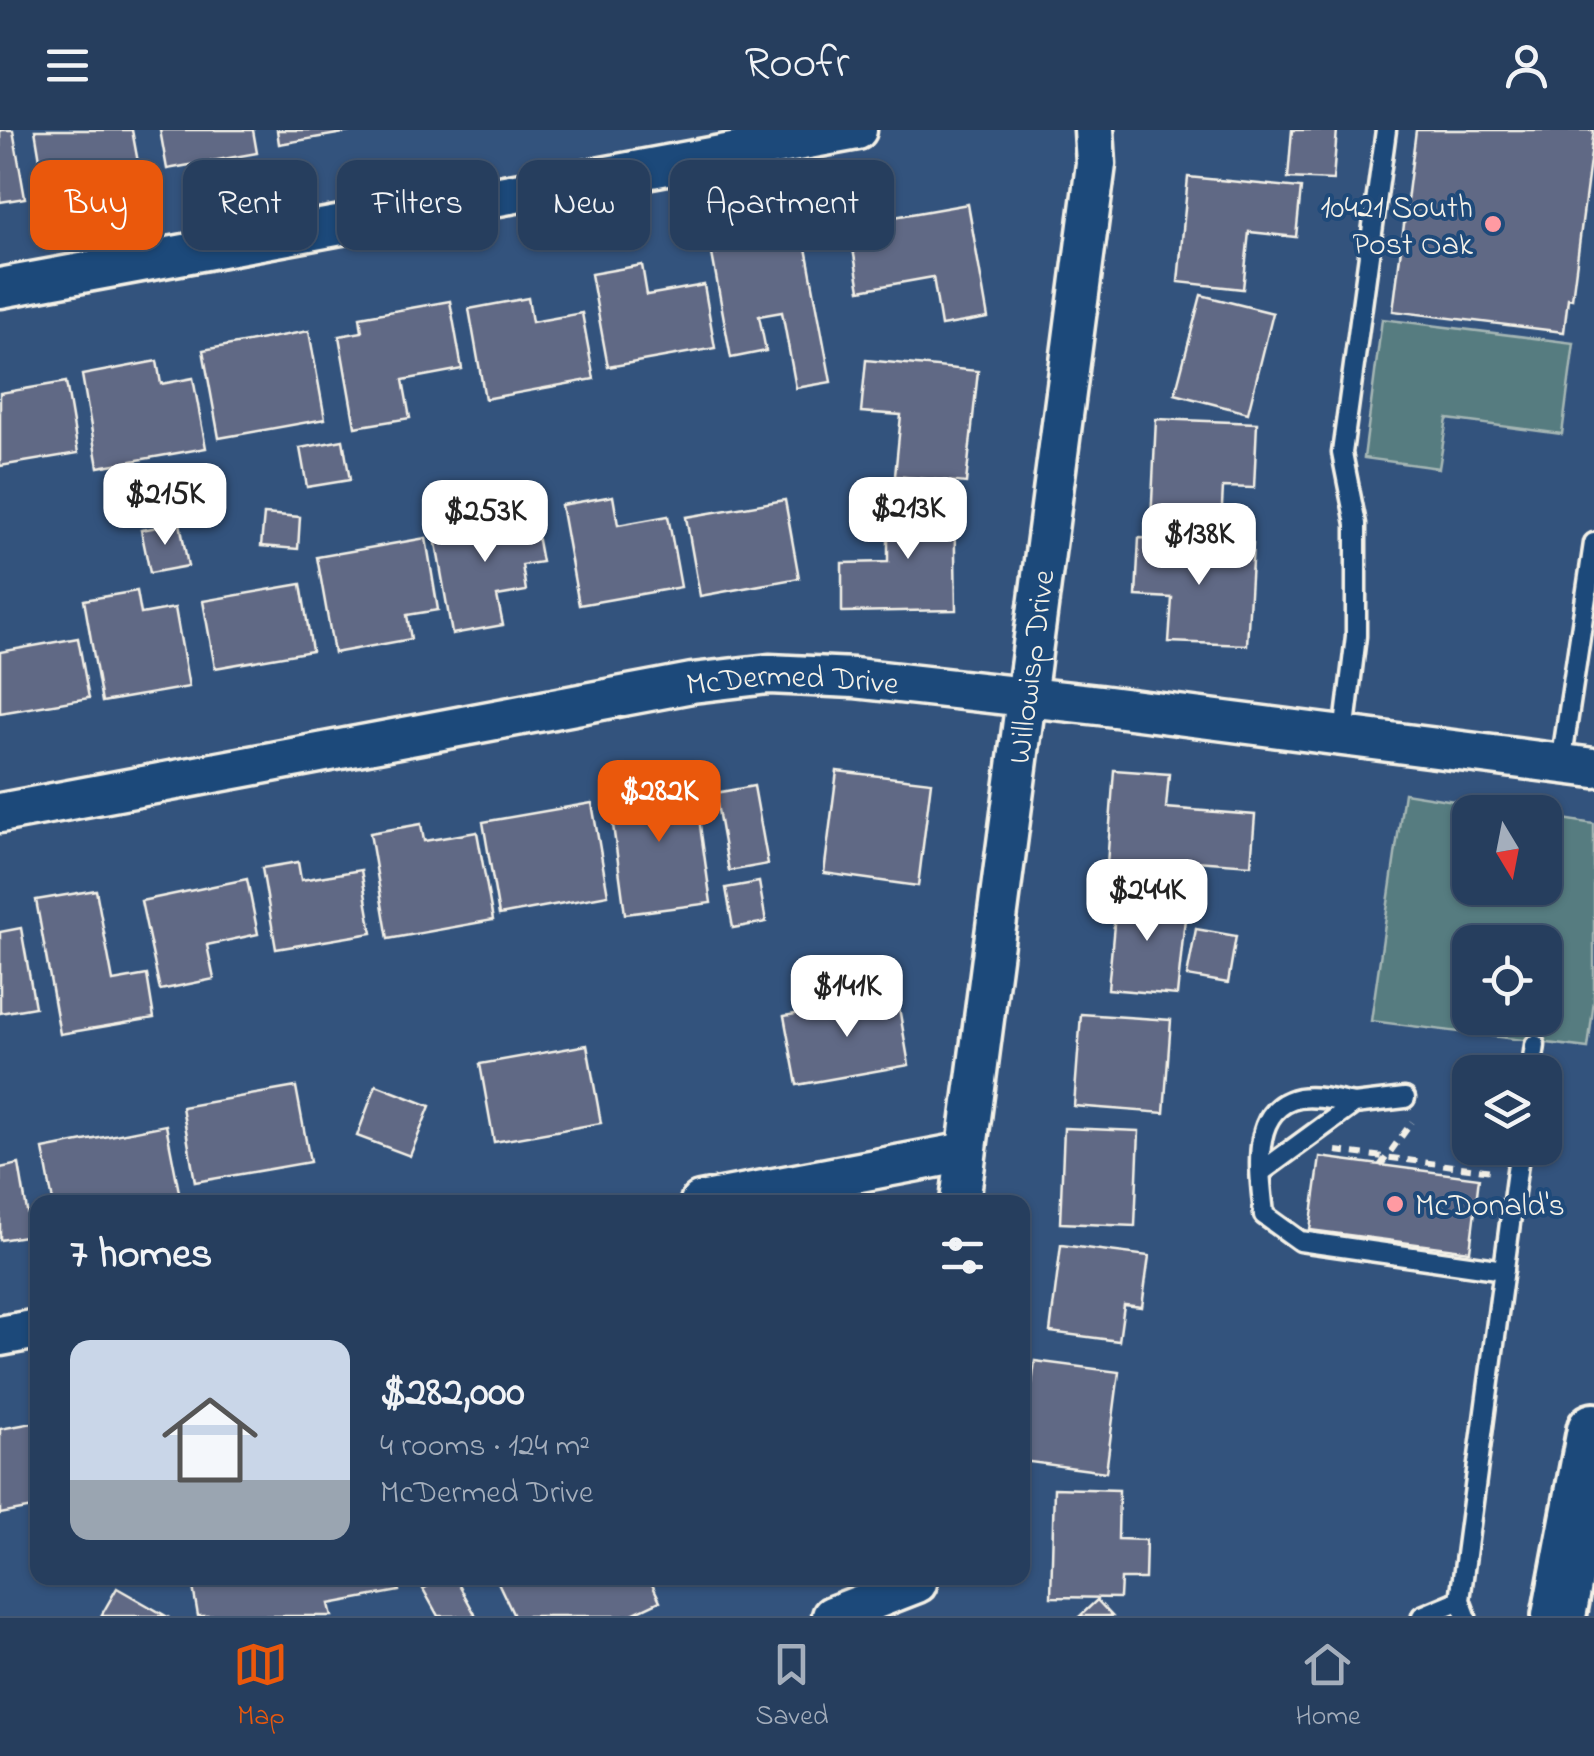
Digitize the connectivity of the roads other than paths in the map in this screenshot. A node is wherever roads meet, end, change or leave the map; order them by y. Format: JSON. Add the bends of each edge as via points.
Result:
{"nodes":[{"id":1,"x":857,"y":130,"type":"edge"},
{"id":2,"x":1094,"y":130,"type":"edge"},
{"id":3,"x":1386,"y":130,"type":"edge"},
{"id":4,"x":0,"y":288,"type":"edge"},
{"id":5,"x":1594,"y":543,"type":"edge"},
{"id":6,"x":1028,"y":697,"type":"junction"},
{"id":7,"x":1344,"y":736,"type":"junction"},
{"id":8,"x":1578,"y":766,"type":"edge"},
{"id":9,"x":0,"y":814,"type":"edge"},
{"id":10,"x":1534,"y":1045,"type":"dead end"},
{"id":11,"x":1533,"y":1055,"type":"edge"},
{"id":12,"x":1405,"y":1098,"type":"dead end"},
{"id":13,"x":1354,"y":1104,"type":"junction"},
{"id":14,"x":966,"y":1152,"type":"junction"},
{"id":15,"x":1517,"y":1165,"type":"edge"},
{"id":16,"x":1261,"y":1172,"type":"junction"},
{"id":17,"x":737,"y":1195,"type":"edge"},
{"id":18,"x":961,"y":1195,"type":"edge"},
{"id":19,"x":1504,"y":1270,"type":"junction"},
{"id":20,"x":30,"y":1330,"type":"edge"},
{"id":21,"x":0,"y":1336,"type":"edge"},
{"id":22,"x":1594,"y":1430,"type":"edge"},
{"id":23,"x":905,"y":1585,"type":"edge"},
{"id":24,"x":1463,"y":1608,"type":"edge"},
{"id":25,"x":832,"y":1616,"type":"edge"},
{"id":26,"x":1422,"y":1616,"type":"edge"},
{"id":27,"x":1559,"y":1616,"type":"edge"}],
"edges":[{"from":1,"to":4,"type":"street"},
{"from":2,"to":6,"type":"street","name":"Willowisp Drive","via":[[1096,164]]},
{"from":3,"to":7,"type":"lane","via":[[1342,453],[1356,524],[1356,636]]},
{"from":5,"to":8,"type":"lane"},
{"from":6,"to":7,"type":"street","name":"McDermed Drive"},
{"from":6,"to":9,"type":"street","name":"McDermed Drive","via":[[854,678],[769,674],[712,680]]},
{"from":6,"to":14,"type":"street","name":"Willowisp Drive"},
{"from":7,"to":8,"type":"street","name":"McDermed Drive"},
{"from":10,"to":11,"type":"lane"},
{"from":12,"to":13,"type":"lane"},
{"from":13,"to":16,"type":"lane"},
{"from":13,"to":16,"type":"lane","via":[[1312,1097],[1285,1104],[1262,1135]]},
{"from":14,"to":17,"type":"street"},
{"from":14,"to":18,"type":"street","name":"Willowisp Drive"},
{"from":15,"to":19,"type":"lane"},
{"from":16,"to":19,"type":"lane","via":[[1264,1215],[1300,1241]]},
{"from":19,"to":24,"type":"lane"},
{"from":20,"to":21,"type":"street"},
{"from":22,"to":27,"type":"main road"},
{"from":23,"to":25,"type":"street"},
{"from":24,"to":26,"type":"lane"}]}
